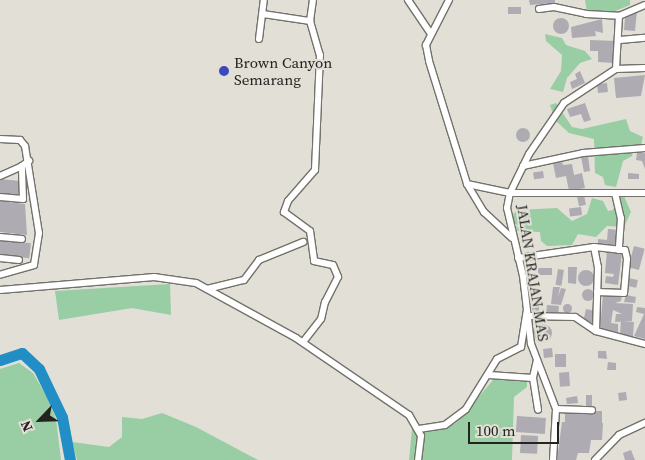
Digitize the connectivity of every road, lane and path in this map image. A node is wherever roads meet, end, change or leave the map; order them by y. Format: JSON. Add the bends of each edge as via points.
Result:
{"nodes":[{"id":1,"x":264,"y":0,"type":"edge"},
{"id":2,"x":313,"y":0,"type":"edge"},
{"id":3,"x":408,"y":0,"type":"edge"},
{"id":4,"x":449,"y":0,"type":"edge"},
{"id":5,"x":645,"y":5,"type":"edge"},
{"id":6,"x":539,"y":9,"type":"dead end"},
{"id":7,"x":263,"y":14,"type":"junction"},
{"id":8,"x":619,"y":16,"type":"junction"},
{"id":9,"x":310,"y":21,"type":"junction"},
{"id":10,"x":430,"y":33,"type":"junction"},
{"id":11,"x":645,"y":38,"type":"edge"},
{"id":12,"x":259,"y":39,"type":"dead end"},
{"id":13,"x":620,"y":40,"type":"junction"},
{"id":14,"x":645,"y":68,"type":"edge"},
{"id":15,"x":616,"y":69,"type":"junction"},
{"id":16,"x":0,"y":139,"type":"edge"},
{"id":17,"x":645,"y":148,"type":"edge"},
{"id":18,"x":29,"y":160,"type":"junction"},
{"id":19,"x":22,"y":166,"type":"junction"},
{"id":20,"x":523,"y":166,"type":"junction"},
{"id":21,"x":0,"y":176,"type":"edge"},
{"id":22,"x":467,"y":184,"type":"junction"},
{"id":23,"x":510,"y":193,"type":"junction"},
{"id":24,"x":615,"y":193,"type":"junction"},
{"id":25,"x":645,"y":193,"type":"edge"},
{"id":26,"x":0,"y":197,"type":"edge"},
{"id":27,"x":0,"y":236,"type":"edge"},
{"id":28,"x":22,"y":239,"type":"dead end"},
{"id":29,"x":513,"y":239,"type":"junction"},
{"id":30,"x":303,"y":242,"type":"dead end"},
{"id":31,"x":594,"y":247,"type":"junction"},
{"id":32,"x":620,"y":250,"type":"junction"},
{"id":33,"x":0,"y":258,"type":"edge"},
{"id":34,"x":518,"y":258,"type":"junction"},
{"id":35,"x":19,"y":260,"type":"dead end"},
{"id":36,"x":0,"y":275,"type":"edge"},
{"id":37,"x":207,"y":289,"type":"junction"},
{"id":38,"x":0,"y":290,"type":"edge"},
{"id":39,"x":597,"y":292,"type":"junction"},
{"id":40,"x":528,"y":313,"type":"junction"},
{"id":41,"x":596,"y":332,"type":"junction"},
{"id":42,"x":303,"y":342,"type":"junction"},
{"id":43,"x":645,"y":344,"type":"edge"},
{"id":44,"x":537,"y":360,"type":"junction"},
{"id":45,"x":489,"y":375,"type":"junction"},
{"id":46,"x":533,"y":378,"type":"junction"},
{"id":47,"x":538,"y":410,"type":"dead end"},
{"id":48,"x":556,"y":410,"type":"junction"},
{"id":49,"x":592,"y":410,"type":"dead end"},
{"id":50,"x":645,"y":423,"type":"edge"},
{"id":51,"x":419,"y":429,"type":"junction"},
{"id":52,"x":418,"y":460,"type":"edge"},
{"id":53,"x":553,"y":460,"type":"edge"},
{"id":54,"x":595,"y":460,"type":"edge"}],
"edges":[{"from":1,"to":7,"type":"street"},
{"from":2,"to":9,"type":"street"},
{"from":3,"to":10,"type":"street"},
{"from":4,"to":10,"type":"street"},
{"from":5,"to":8,"type":"street"},
{"from":6,"to":8,"type":"street","via":[[554,6],[586,14]]},
{"from":7,"to":9,"type":"street"},
{"from":7,"to":12,"type":"street"},
{"from":8,"to":13,"type":"street"},
{"from":9,"to":42,"type":"street","via":[[322,75],[317,161],[312,176],[288,200],[284,212],[310,231],[314,262],[333,265],[338,272],[321,319]]},
{"from":10,"to":22,"type":"street","via":[[426,45],[429,61]]},
{"from":11,"to":13,"type":"street"},
{"from":13,"to":15,"type":"street"},
{"from":14,"to":15,"type":"street"},
{"from":15,"to":20,"type":"street","name":"JALAN KRAJAN MAS","via":[[564,103]]},
{"from":16,"to":18,"type":"street","via":[[20,140]]},
{"from":17,"to":20,"type":"street","via":[[583,153]]},
{"from":18,"to":19,"type":"street"},
{"from":18,"to":36,"type":"street","via":[[39,233],[38,259],[34,266]]},
{"from":19,"to":21,"type":"street"},
{"from":19,"to":26,"type":"street","via":[[22,199]]},
{"from":20,"to":23,"type":"street","name":"JALAN KRAJAN MAS"},
{"from":22,"to":23,"type":"street"},
{"from":22,"to":29,"type":"street","via":[[484,212]]},
{"from":23,"to":24,"type":"street"},
{"from":23,"to":29,"type":"street","name":"JALAN KRAJAN MAS","via":[[507,208]]},
{"from":24,"to":25,"type":"street"},
{"from":24,"to":32,"type":"street","via":[[620,218]]},
{"from":27,"to":28,"type":"street"},
{"from":29,"to":34,"type":"street","name":"JALAN KRAJAN MAS"},
{"from":30,"to":37,"type":"street","via":[[259,260],[244,280]]},
{"from":31,"to":32,"type":"street"},
{"from":31,"to":34,"type":"street"},
{"from":31,"to":39,"type":"street"},
{"from":32,"to":39,"type":"street","via":[[625,250],[627,258],[624,293]]},
{"from":33,"to":35,"type":"street"},
{"from":34,"to":40,"type":"street","name":"JALAN KRAJAN MAS"},
{"from":37,"to":38,"type":"street","via":[[184,279],[154,277]]},
{"from":37,"to":42,"type":"street"},
{"from":39,"to":41,"type":"street"},
{"from":40,"to":41,"type":"street","via":[[575,318]]},
{"from":40,"to":44,"type":"street","name":"JALAN KRAJAN MAS"},
{"from":40,"to":45,"type":"street","via":[[521,347],[497,359]]},
{"from":41,"to":43,"type":"street"},
{"from":42,"to":51,"type":"street","via":[[397,406]]},
{"from":44,"to":46,"type":"street"},
{"from":44,"to":48,"type":"street","name":"JALAN KRAJAN MAS"},
{"from":45,"to":46,"type":"street"},
{"from":45,"to":51,"type":"street","via":[[453,422]]},
{"from":46,"to":47,"type":"street"},
{"from":48,"to":49,"type":"street"},
{"from":48,"to":53,"type":"street","name":"JALAN KRAJAN MAS"},
{"from":50,"to":54,"type":"street","via":[[619,435]]},
{"from":51,"to":52,"type":"street","via":[[421,445]]}]}
